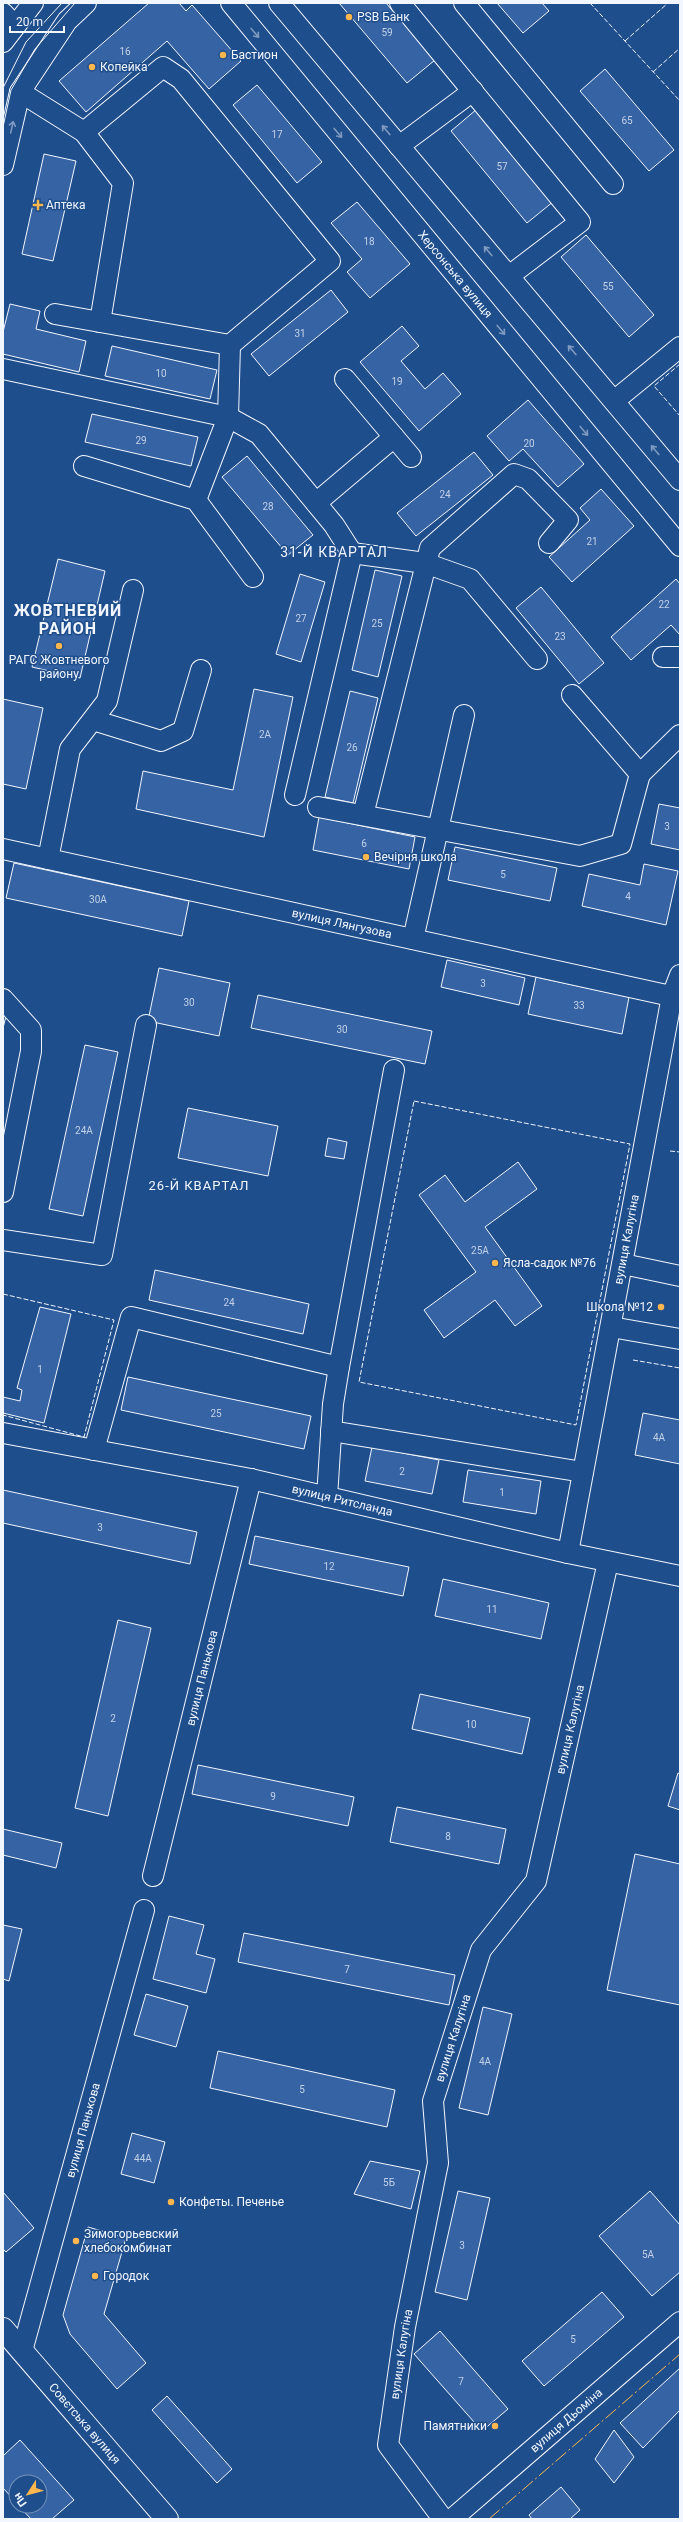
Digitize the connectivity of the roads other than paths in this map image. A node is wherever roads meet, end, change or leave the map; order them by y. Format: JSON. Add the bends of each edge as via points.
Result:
{"nodes":[{"id":1,"x":33,"y":3,"type":"edge"},
{"id":2,"x":86,"y":3,"type":"edge"},
{"id":3,"x":230,"y":3,"type":"edge"},
{"id":4,"x":279,"y":3,"type":"edge"},
{"id":5,"x":400,"y":3,"type":"edge"},
{"id":6,"x":464,"y":3,"type":"edge"},
{"id":7,"x":9,"y":20,"type":"edge"},
{"id":8,"x":3,"y":42,"type":"edge"},
{"id":9,"x":20,"y":92,"type":"junction"},
{"id":10,"x":473,"y":92,"type":"junction"},
{"id":11,"x":84,"y":132,"type":"junction"},
{"id":12,"x":400,"y":146,"type":"junction"},
{"id":13,"x":3,"y":165,"type":"edge"},
{"id":14,"x":614,"y":184,"type":"dead end"},
{"id":15,"x":509,"y":276,"type":"junction"},
{"id":16,"x":55,"y":314,"type":"dead end"},
{"id":17,"x":100,"y":322,"type":"junction"},
{"id":18,"x":230,"y":346,"type":"junction"},
{"id":19,"x":680,"y":347,"type":"edge"},
{"id":20,"x":3,"y":369,"type":"edge"},
{"id":21,"x":346,"y":379,"type":"dead end"},
{"id":22,"x":614,"y":401,"type":"junction"},
{"id":23,"x":228,"y":417,"type":"junction"},
{"id":24,"x":394,"y":437,"type":"junction"},
{"id":25,"x":411,"y":457,"type":"dead end"},
{"id":26,"x":84,"y":466,"type":"dead end"},
{"id":27,"x":680,"y":480,"type":"edge"},
{"id":28,"x":196,"y":500,"type":"junction"},
{"id":29,"x":316,"y":503,"type":"junction"},
{"id":30,"x":549,"y":543,"type":"dead end"},
{"id":31,"x":680,"y":546,"type":"edge"},
{"id":32,"x":352,"y":553,"type":"junction"},
{"id":33,"x":425,"y":563,"type":"junction"},
{"id":34,"x":252,"y":577,"type":"dead end"},
{"id":35,"x":133,"y":590,"type":"dead end"},
{"id":36,"x":537,"y":659,"type":"dead end"},
{"id":37,"x":201,"y":670,"type":"dead end"},
{"id":38,"x":572,"y":695,"type":"dead end"},
{"id":39,"x":464,"y":715,"type":"dead end"},
{"id":40,"x":93,"y":720,"type":"junction"},
{"id":41,"x":680,"y":735,"type":"edge"},
{"id":42,"x":640,"y":774,"type":"junction"},
{"id":43,"x":295,"y":795,"type":"dead end"},
{"id":44,"x":318,"y":807,"type":"dead end"},
{"id":45,"x":363,"y":815,"type":"junction"},
{"id":46,"x":438,"y":828,"type":"junction"},
{"id":47,"x":3,"y":851,"type":"edge"},
{"id":48,"x":48,"y":859,"type":"junction"},
{"id":49,"x":413,"y":939,"type":"junction"},
{"id":50,"x":680,"y":975,"type":"edge"},
{"id":51,"x":676,"y":997,"type":"edge"},
{"id":52,"x":3,"y":999,"type":"edge"},
{"id":53,"x":146,"y":1025,"type":"dead end"},
{"id":54,"x":394,"y":1070,"type":"dead end"},
{"id":55,"x":3,"y":1192,"type":"edge"},
{"id":56,"x":3,"y":1240,"type":"edge"},
{"id":57,"x":623,"y":1264,"type":"junction"},
{"id":58,"x":680,"y":1276,"type":"edge"},
{"id":59,"x":611,"y":1327,"type":"junction"},
{"id":60,"x":680,"y":1339,"type":"edge"},
{"id":61,"x":339,"y":1367,"type":"junction"},
{"id":62,"x":331,"y":1431,"type":"junction"},
{"id":63,"x":3,"y":1433,"type":"edge"},
{"id":64,"x":94,"y":1450,"type":"junction"},
{"id":65,"x":583,"y":1472,"type":"junction"},
{"id":66,"x":251,"y":1479,"type":"junction"},
{"id":67,"x":327,"y":1497,"type":"junction"},
{"id":68,"x":568,"y":1553,"type":"junction"},
{"id":69,"x":608,"y":1562,"type":"junction"},
{"id":70,"x":680,"y":1576,"type":"edge"},
{"id":71,"x":153,"y":1876,"type":"dead end"},
{"id":72,"x":144,"y":1910,"type":"dead end"},
{"id":73,"x":680,"y":2322,"type":"edge"},
{"id":74,"x":3,"y":2329,"type":"edge"},
{"id":75,"x":22,"y":2351,"type":"junction"},
{"id":76,"x":167,"y":2519,"type":"edge"},
{"id":77,"x":444,"y":2519,"type":"edge"},
{"id":78,"x":452,"y":2519,"type":"edge"}],
"edges":[{"from":1,"to":7,"type":"street"},
{"from":2,"to":9,"type":"street","via":[[67,21]]},
{"from":3,"to":31,"type":"street","name":"Херсонська вулиця","one_way":true},
{"from":12,"to":4,"type":"street","one_way":true},
{"from":5,"to":10,"type":"street"},
{"from":6,"to":14,"type":"street"},
{"from":7,"to":8,"type":"street"},
{"from":9,"to":11,"type":"street"},
{"from":13,"to":9,"type":"street","one_way":true},
{"from":10,"to":12,"type":"street"},
{"from":10,"to":15,"type":"street","via":[[580,222]]},
{"from":11,"to":17,"type":"street","via":[[123,183]]},
{"from":11,"to":18,"type":"street","via":[[163,67],[181,79],[330,261]]},
{"from":15,"to":12,"type":"street","one_way":true},
{"from":22,"to":15,"type":"street","one_way":true},
{"from":16,"to":17,"type":"street"},
{"from":17,"to":18,"type":"street"},
{"from":18,"to":23,"type":"street"},
{"from":19,"to":22,"type":"street"},
{"from":20,"to":23,"type":"street"},
{"from":21,"to":24,"type":"street"},
{"from":27,"to":22,"type":"street","one_way":true},
{"from":23,"to":28,"type":"street"},
{"from":23,"to":29,"type":"street","via":[[259,434]]},
{"from":24,"to":25,"type":"street"},
{"from":24,"to":29,"type":"street"},
{"from":26,"to":28,"type":"street"},
{"from":28,"to":34,"type":"street"},
{"from":29,"to":32,"type":"street"},
{"from":30,"to":33,"type":"street","via":[[568,520],[528,479],[514,474],[430,548]]},
{"from":32,"to":33,"type":"street"},
{"from":32,"to":43,"type":"street"},
{"from":33,"to":36,"type":"street","via":[[470,579]]},
{"from":33,"to":45,"type":"street"},
{"from":35,"to":40,"type":"street","via":[[107,702]]},
{"from":37,"to":40,"type":"street","via":[[183,731],[161,740]]},
{"from":38,"to":42,"type":"street"},
{"from":39,"to":46,"type":"street"},
{"from":40,"to":48,"type":"street","via":[[70,749]]},
{"from":41,"to":42,"type":"street"},
{"from":42,"to":46,"type":"street","via":[[621,844],[580,856]]},
{"from":44,"to":45,"type":"street"},
{"from":45,"to":46,"type":"street"},
{"from":46,"to":49,"type":"street"},
{"from":47,"to":48,"type":"street","name":"вулиця Лянгузова"},
{"from":48,"to":49,"type":"street","name":"вулиця Лянгузова"},
{"from":49,"to":51,"type":"street","name":"вулиця Лянгузова"},
{"from":50,"to":51,"type":"street","name":"вулиця Калугіна"},
{"from":51,"to":57,"type":"street","name":"вулиця Калугіна"},
{"from":52,"to":55,"type":"street","via":[[31,1030],[30,1051]]},
{"from":53,"to":56,"type":"street","via":[[102,1255]]},
{"from":54,"to":61,"type":"street"},
{"from":57,"to":58,"type":"street"},
{"from":57,"to":59,"type":"street","name":"вулиця Калугіна"},
{"from":59,"to":60,"type":"street"},
{"from":59,"to":65,"type":"street","name":"вулиця Калугіна"},
{"from":61,"to":62,"type":"street"},
{"from":61,"to":64,"type":"street","via":[[131,1317]]},
{"from":62,"to":65,"type":"street"},
{"from":62,"to":67,"type":"street"},
{"from":63,"to":64,"type":"street","name":"вулиця Ритсланда"},
{"from":64,"to":66,"type":"street","name":"вулиця Ритсланда"},
{"from":65,"to":68,"type":"street","name":"вулиця Калугіна"},
{"from":66,"to":67,"type":"street","name":"вулиця Ритсланда"},
{"from":66,"to":71,"type":"street","name":"вулиця Панькова"},
{"from":67,"to":68,"type":"street","name":"вулиця Ритсланда"},
{"from":68,"to":69,"type":"street","name":"вулиця Ритсланда"},
{"from":69,"to":70,"type":"street","name":"вулиця Ритсланда"},
{"from":69,"to":77,"type":"street","name":"вулиця Калугіна","via":[[536,1881],[481,1950],[433,2101],[438,2163],[405,2327],[388,2445]]},
{"from":72,"to":75,"type":"street","name":"вулиця Панькова"},
{"from":73,"to":78,"type":"street","name":"вулиця Дьоміна"},
{"from":74,"to":75,"type":"main road","name":"Совєтська вулиця"},
{"from":75,"to":76,"type":"main road","name":"Совєтська вулиця"}]}
